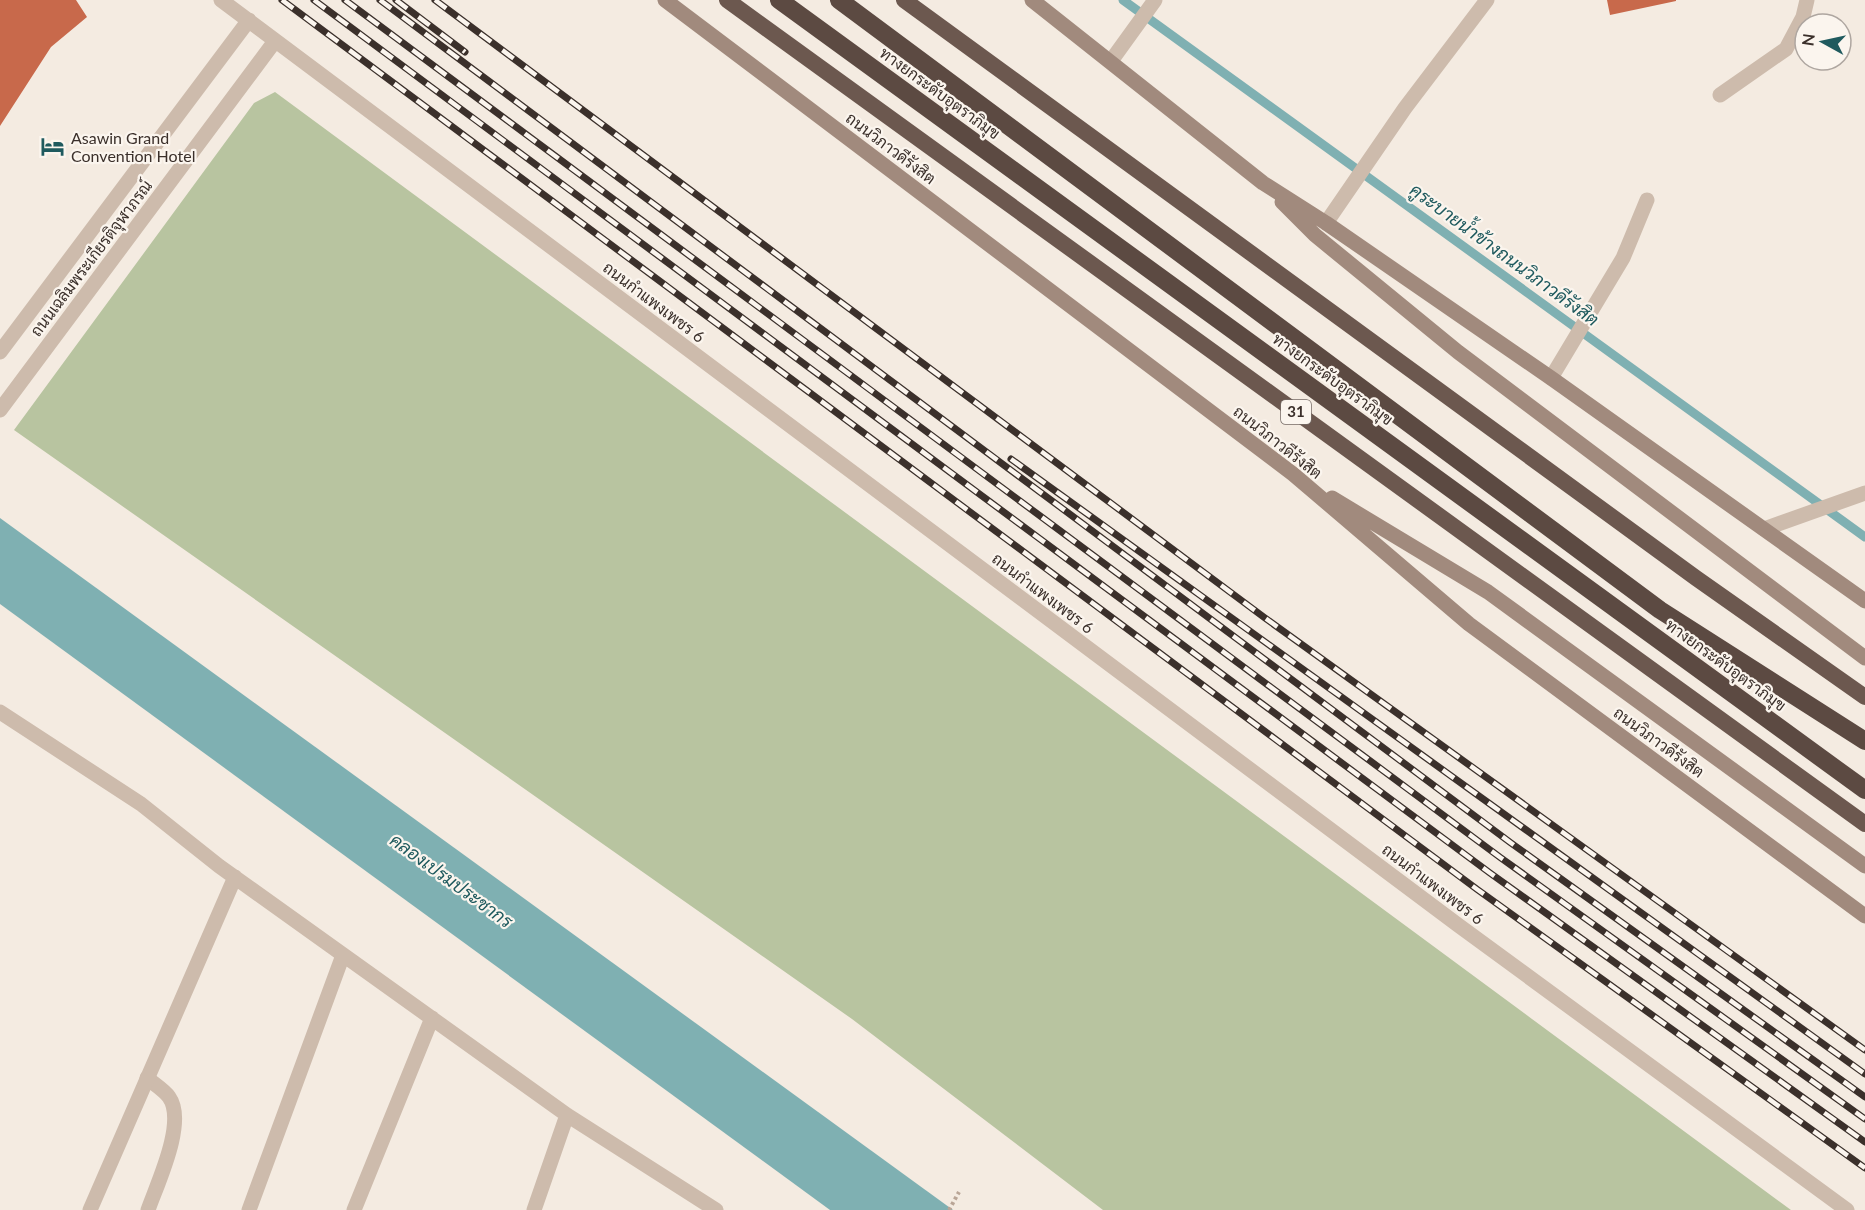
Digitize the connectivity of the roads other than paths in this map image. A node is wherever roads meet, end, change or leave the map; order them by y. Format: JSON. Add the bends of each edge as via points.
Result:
{"nodes":[{"id":1,"x":221,"y":0,"type":"edge"},
{"id":2,"x":665,"y":0,"type":"edge"},
{"id":3,"x":727,"y":0,"type":"edge"},
{"id":4,"x":779,"y":0,"type":"edge"},
{"id":5,"x":839,"y":0,"type":"edge"},
{"id":6,"x":904,"y":0,"type":"edge"},
{"id":7,"x":1032,"y":0,"type":"edge"},
{"id":8,"x":1155,"y":0,"type":"edge"},
{"id":9,"x":1487,"y":0,"type":"edge"},
{"id":10,"x":1807,"y":0,"type":"edge"},
{"id":11,"x":249,"y":21,"type":"junction"},
{"id":12,"x":275,"y":40,"type":"junction"},
{"id":13,"x":1111,"y":61,"type":"junction"},
{"id":14,"x":1720,"y":95,"type":"dead end"},
{"id":15,"x":1263,"y":183,"type":"junction"},
{"id":16,"x":1647,"y":200,"type":"dead end"},
{"id":17,"x":1326,"y":223,"type":"junction"},
{"id":18,"x":0,"y":352,"type":"edge"},
{"id":19,"x":1551,"y":378,"type":"junction"},
{"id":20,"x":0,"y":410,"type":"edge"},
{"id":21,"x":1293,"y":474,"type":"junction"},
{"id":22,"x":1865,"y":493,"type":"edge"},
{"id":23,"x":1764,"y":529,"type":"junction"},
{"id":24,"x":1865,"y":601,"type":"edge"},
{"id":25,"x":1865,"y":658,"type":"edge"},
{"id":26,"x":1865,"y":697,"type":"edge"},
{"id":27,"x":0,"y":712,"type":"edge"},
{"id":28,"x":1865,"y":741,"type":"edge"},
{"id":29,"x":1865,"y":790,"type":"edge"},
{"id":30,"x":1865,"y":824,"type":"edge"},
{"id":31,"x":1865,"y":866,"type":"edge"},
{"id":32,"x":235,"y":877,"type":"junction"},
{"id":33,"x":1865,"y":916,"type":"edge"},
{"id":34,"x":343,"y":955,"type":"junction"},
{"id":35,"x":432,"y":1018,"type":"junction"},
{"id":36,"x":147,"y":1078,"type":"junction"},
{"id":37,"x":567,"y":1115,"type":"junction"},
{"id":38,"x":90,"y":1210,"type":"edge"},
{"id":39,"x":148,"y":1210,"type":"edge"},
{"id":40,"x":249,"y":1210,"type":"edge"},
{"id":41,"x":354,"y":1210,"type":"edge"},
{"id":42,"x":534,"y":1210,"type":"edge"},
{"id":43,"x":716,"y":1210,"type":"edge"},
{"id":44,"x":1847,"y":1210,"type":"edge"}],
"edges":[{"from":1,"to":11,"type":"street","name":"ถนนกำแพงเพชร 6"},
{"from":2,"to":21,"type":"main road","name":"ถนนวิภาวดีรังสิต"},
{"from":3,"to":30,"type":"highway","name":"ถนนวิภาวดีรังสิต","number":"31"},
{"from":4,"to":29,"type":"highway","name":"ทางยกระดับอุตราภิมุข","number":"31"},
{"from":5,"to":28,"type":"highway","name":"ทางยกระดับอุตราภิมุข","via":[[1660,610]]},
{"from":6,"to":26,"type":"highway"},
{"from":7,"to":13,"type":"main road"},
{"from":8,"to":13,"type":"street"},
{"from":9,"to":17,"type":"street","via":[[1405,108]]},
{"from":10,"to":14,"type":"street","via":[[1803,17],[1786,49]]},
{"from":11,"to":12,"type":"street","name":"ถนนกำแพงเพชร 6"},
{"from":11,"to":18,"type":"street","name":"ถนนเฉลิมพระเกียรติจุฬาภรณ์"},
{"from":12,"to":20,"type":"street","name":"ถนนเฉลิมพระเกียรติจุฬาภรณ์"},
{"from":12,"to":44,"type":"street","name":"ถนนกำแพงเพชร 6","via":[[1439,911]]},
{"from":13,"to":15,"type":"main road"},
{"from":15,"to":17,"type":"main road"},
{"from":15,"to":25,"type":"main road","via":[[1315,235],[1458,352]]},
{"from":16,"to":19,"type":"street","via":[[1623,258]]},
{"from":17,"to":19,"type":"main road"},
{"from":19,"to":23,"type":"main road"},
{"from":21,"to":31,"type":"main road","via":[[1488,592]]},
{"from":21,"to":33,"type":"main road","name":"ถนนวิภาวดีรังสิต","via":[[1469,624]]},
{"from":22,"to":23,"type":"street"},
{"from":23,"to":24,"type":"main road"},
{"from":27,"to":32,"type":"street","via":[[141,804]]},
{"from":32,"to":34,"type":"street"},
{"from":32,"to":36,"type":"street"},
{"from":34,"to":35,"type":"street"},
{"from":34,"to":40,"type":"street"},
{"from":35,"to":37,"type":"street"},
{"from":35,"to":41,"type":"street"},
{"from":36,"to":38,"type":"street"},
{"from":36,"to":39,"type":"street","via":[[170,1097],[175,1115],[174,1135]]},
{"from":37,"to":42,"type":"street"},
{"from":37,"to":43,"type":"street"}]}
